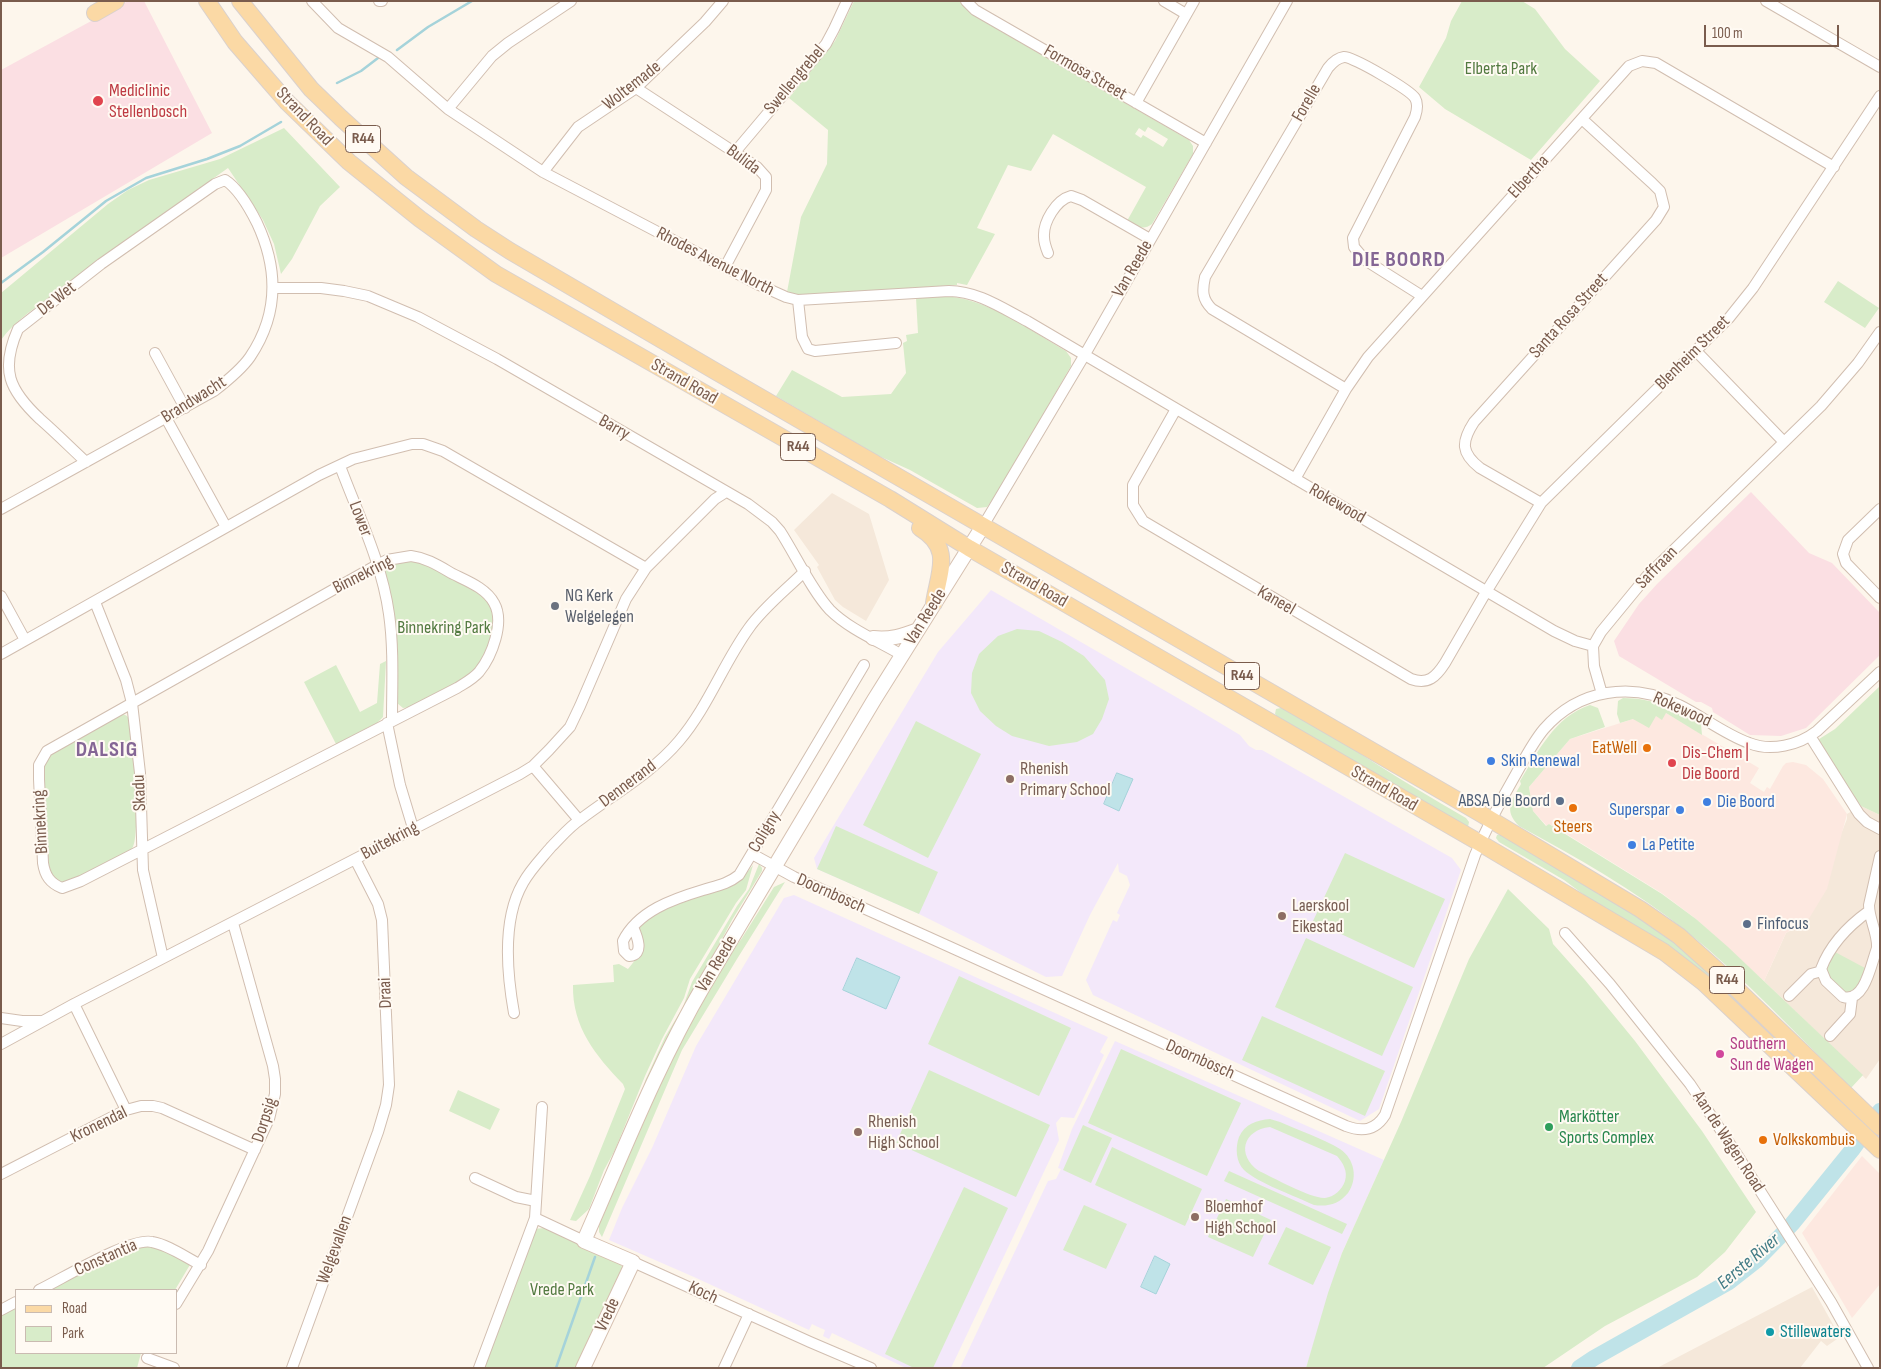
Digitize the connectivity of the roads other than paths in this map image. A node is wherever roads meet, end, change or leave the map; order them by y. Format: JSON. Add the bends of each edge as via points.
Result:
{"nodes":[{"id":1,"x":116,"y":1,"type":"edge"},
{"id":2,"x":198,"y":1,"type":"edge"},
{"id":3,"x":207,"y":1,"type":"edge"},
{"id":4,"x":240,"y":1,"type":"edge"},
{"id":5,"x":312,"y":1,"type":"edge"},
{"id":6,"x":571,"y":1,"type":"edge"},
{"id":7,"x":723,"y":1,"type":"edge"},
{"id":8,"x":847,"y":1,"type":"edge"},
{"id":9,"x":966,"y":1,"type":"edge"},
{"id":10,"x":1164,"y":1,"type":"edge"},
{"id":11,"x":1194,"y":1,"type":"edge"},
{"id":12,"x":1287,"y":1,"type":"edge"},
{"id":13,"x":1766,"y":1,"type":"edge"},
{"id":14,"x":95,"y":13,"type":"dead end"},
{"id":15,"x":1186,"y":14,"type":"junction"},
{"id":16,"x":1880,"y":67,"type":"edge"},
{"id":17,"x":264,"y":76,"type":"junction"},
{"id":18,"x":636,"y":88,"type":"junction"},
{"id":19,"x":1880,"y":96,"type":"edge"},
{"id":20,"x":1136,"y":103,"type":"junction"},
{"id":21,"x":448,"y":109,"type":"junction"},
{"id":22,"x":1582,"y":119,"type":"junction"},
{"id":23,"x":1206,"y":143,"type":"junction"},
{"id":24,"x":735,"y":152,"type":"junction"},
{"id":25,"x":1834,"y":167,"type":"junction"},
{"id":26,"x":544,"y":172,"type":"junction"},
{"id":27,"x":236,"y":190,"type":"joint"},
{"id":28,"x":1150,"y":239,"type":"junction"},
{"id":29,"x":1048,"y":253,"type":"dead end"},
{"id":30,"x":725,"y":267,"type":"junction"},
{"id":31,"x":273,"y":288,"type":"junction"},
{"id":32,"x":1422,"y":296,"type":"junction"},
{"id":33,"x":798,"y":300,"type":"junction"},
{"id":34,"x":1880,"y":332,"type":"edge"},
{"id":35,"x":896,"y":343,"type":"dead end"},
{"id":36,"x":1696,"y":351,"type":"junction"},
{"id":37,"x":155,"y":353,"type":"dead end"},
{"id":38,"x":1084,"y":356,"type":"junction"},
{"id":39,"x":1346,"y":389,"type":"junction"},
{"id":40,"x":185,"y":408,"type":"junction"},
{"id":41,"x":1176,"y":409,"type":"junction"},
{"id":42,"x":166,"y":418,"type":"junction"},
{"id":43,"x":1784,"y":442,"type":"junction"},
{"id":44,"x":86,"y":462,"type":"junction"},
{"id":45,"x":340,"y":466,"type":"junction"},
{"id":46,"x":1295,"y":479,"type":"junction"},
{"id":47,"x":726,"y":492,"type":"junction"},
{"id":48,"x":890,"y":499,"type":"junction"},
{"id":49,"x":1541,"y":503,"type":"junction"},
{"id":50,"x":1,"y":509,"type":"edge"},
{"id":51,"x":1880,"y":509,"type":"edge"},
{"id":52,"x":983,"y":526,"type":"junction"},
{"id":53,"x":226,"y":527,"type":"junction"},
{"id":54,"x":969,"y":548,"type":"junction"},
{"id":55,"x":377,"y":565,"type":"junction"},
{"id":56,"x":646,"y":568,"type":"junction"},
{"id":57,"x":805,"y":571,"type":"junction"},
{"id":58,"x":1486,"y":592,"type":"junction"},
{"id":59,"x":1,"y":596,"type":"edge"},
{"id":60,"x":1880,"y":598,"type":"edge"},
{"id":61,"x":95,"y":602,"type":"junction"},
{"id":62,"x":934,"y":603,"type":"junction"},
{"id":63,"x":918,"y":630,"type":"junction"},
{"id":64,"x":872,"y":638,"type":"junction"},
{"id":65,"x":25,"y":640,"type":"junction"},
{"id":66,"x":1593,"y":646,"type":"junction"},
{"id":67,"x":1,"y":654,"type":"edge"},
{"id":68,"x":902,"y":655,"type":"junction"},
{"id":69,"x":864,"y":665,"type":"dead end"},
{"id":70,"x":1880,"y":672,"type":"edge"},
{"id":71,"x":1602,"y":694,"type":"junction"},
{"id":72,"x":132,"y":703,"type":"junction"},
{"id":73,"x":389,"y":722,"type":"junction"},
{"id":74,"x":1810,"y":736,"type":"junction"},
{"id":75,"x":533,"y":766,"type":"junction"},
{"id":76,"x":579,"y":820,"type":"junction"},
{"id":77,"x":1490,"y":820,"type":"junction"},
{"id":78,"x":413,"y":828,"type":"junction"},
{"id":79,"x":1880,"y":829,"type":"edge"},
{"id":80,"x":1480,"y":843,"type":"junction"},
{"id":81,"x":142,"y":850,"type":"junction"},
{"id":82,"x":752,"y":854,"type":"junction"},
{"id":83,"x":1880,"y":856,"type":"edge"},
{"id":84,"x":355,"y":859,"type":"junction"},
{"id":85,"x":774,"y":868,"type":"junction"},
{"id":86,"x":1869,"y":911,"type":"junction"},
{"id":87,"x":233,"y":923,"type":"junction"},
{"id":88,"x":633,"y":927,"type":"junction"},
{"id":89,"x":1565,"y":933,"type":"dead end"},
{"id":90,"x":163,"y":958,"type":"junction"},
{"id":91,"x":1822,"y":972,"type":"junction"},
{"id":92,"x":1789,"y":996,"type":"dead end"},
{"id":93,"x":1852,"y":998,"type":"junction"},
{"id":94,"x":74,"y":1004,"type":"junction"},
{"id":95,"x":514,"y":1013,"type":"dead end"},
{"id":96,"x":1,"y":1018,"type":"edge"},
{"id":97,"x":43,"y":1020,"type":"junction"},
{"id":98,"x":1830,"y":1036,"type":"dead end"},
{"id":99,"x":1,"y":1044,"type":"edge"},
{"id":100,"x":542,"y":1107,"type":"dead end"},
{"id":101,"x":126,"y":1110,"type":"junction"},
{"id":102,"x":1880,"y":1127,"type":"edge"},
{"id":103,"x":378,"y":1132,"type":"joint"},
{"id":104,"x":255,"y":1150,"type":"junction"},
{"id":105,"x":1880,"y":1150,"type":"edge"},
{"id":106,"x":1,"y":1174,"type":"edge"},
{"id":107,"x":475,"y":1178,"type":"dead end"},
{"id":108,"x":536,"y":1201,"type":"junction"},
{"id":109,"x":535,"y":1218,"type":"junction"},
{"id":110,"x":584,"y":1241,"type":"junction"},
{"id":111,"x":633,"y":1262,"type":"junction"},
{"id":112,"x":201,"y":1264,"type":"junction"},
{"id":113,"x":41,"y":1289,"type":"edge"},
{"id":114,"x":178,"y":1301,"type":"edge"},
{"id":115,"x":15,"y":1303,"type":"edge"},
{"id":116,"x":1,"y":1310,"type":"edge"},
{"id":117,"x":749,"y":1314,"type":"junction"},
{"id":118,"x":146,"y":1359,"type":"edge"},
{"id":119,"x":866,"y":1367,"type":"edge"},
{"id":120,"x":174,"y":1368,"type":"edge"},
{"id":121,"x":292,"y":1368,"type":"edge"},
{"id":122,"x":479,"y":1368,"type":"edge"},
{"id":123,"x":583,"y":1368,"type":"edge"},
{"id":124,"x":724,"y":1368,"type":"edge"},
{"id":125,"x":1868,"y":1368,"type":"edge"}],
"edges":[{"from":1,"to":14,"type":"main road"},
{"from":2,"to":17,"type":"main road","via":[[222,35]]},
{"from":3,"to":17,"type":"main road","name":"Strand Road","number":"R44","via":[[222,25]]},
{"from":4,"to":52,"type":"main road","name":"Strand Road","number":"R44","via":[[310,88],[341,118],[406,177],[476,229]]},
{"from":5,"to":21,"type":"street","name":"Rhodes Avenue North","via":[[338,28],[382,53]]},
{"from":6,"to":21,"type":"street","via":[[492,56]]},
{"from":7,"to":18,"type":"street","name":"Woltemade"},
{"from":8,"to":24,"type":"street","name":"Swellengrebel","via":[[822,49]]},
{"from":9,"to":20,"type":"street","name":"Formosa Street","via":[[975,10]]},
{"from":10,"to":15,"type":"street"},
{"from":11,"to":15,"type":"street"},
{"from":12,"to":23,"type":"street","name":"Van Reede"},
{"from":13,"to":16,"type":"street"},
{"from":15,"to":20,"type":"street"},
{"from":17,"to":48,"type":"main road","name":"Strand Road","number":"R44","via":[[349,162],[420,220],[496,274]]},
{"from":18,"to":24,"type":"street","name":"Bulida"},
{"from":18,"to":26,"type":"street","name":"Woltemade","via":[[578,127]]},
{"from":19,"to":25,"type":"street","name":"Blenheim Street"},
{"from":20,"to":23,"type":"street","name":"Formosa Street"},
{"from":21,"to":26,"type":"street","name":"Rhodes Avenue North"},
{"from":22,"to":25,"type":"street","name":"Elbertha","via":[[1629,66],[1648,61]]},
{"from":22,"to":32,"type":"street","name":"Elbertha"},
{"from":22,"to":49,"type":"street","name":"Santa Rosa Street","via":[[1660,191],[1664,207],[1656,220],[1466,434],[1466,453],[1471,461]]},
{"from":23,"to":28,"type":"street","name":"Van Reede"},
{"from":24,"to":30,"type":"street","name":"Bulida","via":[[757,167],[767,183]]},
{"from":25,"to":36,"type":"street","name":"Blenheim Street","via":[[1753,288]]},
{"from":26,"to":30,"type":"street","name":"Rhodes Avenue North"},
{"from":27,"to":31,"type":"street","name":"Brandwacht","via":[[263,235],[272,269]]},
{"from":27,"to":44,"type":"street","name":"De Wet","via":[[225,180],[216,184],[101,264],[18,329],[3,351],[3,373],[12,392]]},
{"from":28,"to":29,"type":"street","via":[[1071,196],[1062,200],[1048,219],[1044,237]]},
{"from":28,"to":38,"type":"street","name":"Van Reede"},
{"from":30,"to":33,"type":"street","name":"Rhodes Avenue North","via":[[771,291]]},
{"from":31,"to":40,"type":"street","name":"Brandwacht","via":[[269,315],[249,358],[232,377]]},
{"from":31,"to":47,"type":"street","name":"Barry","via":[[344,291],[368,296],[418,317]]},
{"from":32,"to":39,"type":"street","name":"Elbertha","via":[[1368,357]]},
{"from":32,"to":39,"type":"street","name":"Forelle","via":[[1365,260],[1354,247],[1353,238],[1415,117],[1416,100],[1409,92],[1362,64],[1343,57],[1328,68],[1205,277],[1203,295],[1212,310]]},
{"from":33,"to":35,"type":"street","via":[[802,337],[808,349]]},
{"from":33,"to":38,"type":"street","name":"Rhodes Avenue North","via":[[938,291],[968,293],[998,305]]},
{"from":34,"to":43,"type":"street","name":"Saffraan","via":[[1836,388]]},
{"from":36,"to":43,"type":"street"},
{"from":36,"to":49,"type":"street","name":"Blenheim Street"},
{"from":37,"to":40,"type":"street"},
{"from":38,"to":41,"type":"street","name":"Rokewood"},
{"from":38,"to":52,"type":"street","name":"Van Reede"},
{"from":39,"to":46,"type":"street","name":"Elbertha"},
{"from":40,"to":42,"type":"street","name":"Brandwacht"},
{"from":41,"to":46,"type":"street","name":"Rokewood"},
{"from":41,"to":58,"type":"street","name":"Kaneel","via":[[1134,485],[1133,505],[1147,525],[1419,682],[1427,682],[1439,673]]},
{"from":42,"to":44,"type":"street","name":"Brandwacht"},
{"from":42,"to":53,"type":"street"},
{"from":43,"to":66,"type":"street","name":"Saffraan","via":[[1647,576]]},
{"from":44,"to":50,"type":"street","name":"Brandwacht"},
{"from":45,"to":53,"type":"street"},
{"from":45,"to":55,"type":"street","name":"Lower"},
{"from":45,"to":56,"type":"street","via":[[367,455],[412,444],[432,446]]},
{"from":46,"to":58,"type":"street","name":"Rokewood"},
{"from":47,"to":56,"type":"street","name":"Buitekring","via":[[708,505]]},
{"from":47,"to":57,"type":"street","name":"Barry","via":[[772,522]]},
{"from":48,"to":54,"type":"main road","name":"Strand Road","number":"R44"},
{"from":48,"to":62,"type":"main road","via":[[902,516],[936,540],[940,547],[942,556]]},
{"from":49,"to":58,"type":"street","name":"Blenheim Street"},
{"from":51,"to":60,"type":"street","via":[[1848,540],[1843,554],[1846,563]]},
{"from":52,"to":54,"type":"street","name":"Van Reede"},
{"from":52,"to":77,"type":"main road","name":"Strand Road","number":"R44"},
{"from":53,"to":61,"type":"street"},
{"from":54,"to":62,"type":"street","name":"Van Reede"},
{"from":54,"to":80,"type":"main road","name":"Strand Road","number":"R44"},
{"from":55,"to":72,"type":"street","name":"Binnekring"},
{"from":55,"to":73,"type":"street","name":"Lower","via":[[391,633]]},
{"from":55,"to":73,"type":"street","name":"Binnekring","via":[[401,557],[430,561],[486,593],[494,603],[499,619],[494,644],[479,672],[457,688]]},
{"from":56,"to":75,"type":"street","name":"Buitekring","via":[[626,598],[570,726]]},
{"from":57,"to":64,"type":"street","name":"Barry","via":[[831,611]]},
{"from":57,"to":76,"type":"street","name":"Dennerand","via":[[753,622],[689,729],[672,749],[644,774]]},
{"from":58,"to":66,"type":"street","name":"Rokewood","via":[[1566,637]]},
{"from":59,"to":65,"type":"street"},
{"from":61,"to":65,"type":"street"},
{"from":61,"to":72,"type":"street","name":"Skadu"},
{"from":62,"to":63,"type":"street","name":"Van Reede"},
{"from":63,"to":64,"type":"street","via":[[885,640]]},
{"from":63,"to":68,"type":"street","name":"Van Reede"},
{"from":64,"to":68,"type":"street","name":"Barry"},
{"from":65,"to":67,"type":"street"},
{"from":66,"to":71,"type":"street","via":[[1594,666]]},
{"from":68,"to":85,"type":"street","name":"Van Reede"},
{"from":69,"to":82,"type":"street","name":"Coligny"},
{"from":70,"to":74,"type":"street","name":"Rokewood"},
{"from":71,"to":74,"type":"street","name":"Rokewood","via":[[1656,695],[1750,744],[1769,747],[1790,744]]},
{"from":71,"to":77,"type":"street","via":[[1569,707],[1545,729],[1526,755]]},
{"from":72,"to":81,"type":"street","name":"Skadu","via":[[140,773]]},
{"from":72,"to":81,"type":"street","name":"Binnekring","via":[[55,745],[42,758],[39,778],[44,872],[62,888]]},
{"from":73,"to":78,"type":"street","name":"Lower","via":[[400,785]]},
{"from":73,"to":81,"type":"street","name":"Binnekring"},
{"from":74,"to":79,"type":"street","via":[[1859,814]]},
{"from":75,"to":76,"type":"street"},
{"from":75,"to":78,"type":"street","name":"Buitekring"},
{"from":76,"to":95,"type":"street","name":"Dennerand","via":[[528,874],[514,903],[509,939],[510,992]]},
{"from":77,"to":80,"type":"street","name":"Doornbosch"},
{"from":77,"to":102,"type":"main road","name":"Strand Road","number":"R44","via":[[1640,908],[1679,936]]},
{"from":78,"to":84,"type":"street","name":"Buitekring"},
{"from":80,"to":85,"type":"street","name":"Doornbosch","via":[[1385,1115],[1375,1127],[1365,1130],[1346,1126]]},
{"from":80,"to":105,"type":"main road","name":"Strand Road","number":"R44","via":[[1664,952],[1704,983]]},
{"from":81,"to":90,"type":"street","name":"Skadu","via":[[146,888]]},
{"from":82,"to":85,"type":"street","name":"Doornbosch"},
{"from":82,"to":88,"type":"street","name":"Coligny","via":[[743,870],[732,880],[665,903]]},
{"from":83,"to":86,"type":"street"},
{"from":84,"to":87,"type":"street","name":"Buitekring"},
{"from":84,"to":103,"type":"street","name":"Draai","via":[[378,904],[384,932],[389,1085]]},
{"from":85,"to":110,"type":"street","name":"Van Reede","via":[[680,1028]]},
{"from":86,"to":91,"type":"street","via":[[1843,933]]},
{"from":86,"to":93,"type":"street","via":[[1876,948],[1861,992]]},
{"from":87,"to":90,"type":"street","name":"Buitekring"},
{"from":87,"to":104,"type":"street","name":"Dorpsig","via":[[275,1079],[272,1107]]},
{"from":88,"to":88,"type":"street","name":"Coligny","via":[[637,953],[629,956],[622,947]]},
{"from":89,"to":125,"type":"street","name":"Aan de Wagen Road","via":[[1690,1084],[1831,1302]]},
{"from":90,"to":94,"type":"street","name":"Buitekring"},
{"from":91,"to":92,"type":"street","via":[[1811,974]]},
{"from":91,"to":93,"type":"street","via":[[1838,994]]},
{"from":93,"to":98,"type":"street","via":[[1850,1014]]},
{"from":94,"to":97,"type":"street","name":"Buitekring"},
{"from":94,"to":101,"type":"street"},
{"from":96,"to":97,"type":"street","name":"Buitekring"},
{"from":97,"to":99,"type":"street","name":"Buitekring"},
{"from":100,"to":108,"type":"street"},
{"from":101,"to":104,"type":"street","name":"Kronendal","via":[[141,1106],[162,1108]]},
{"from":101,"to":106,"type":"street","name":"Kronendal"},
{"from":103,"to":121,"type":"street","name":"Welgevallen"},
{"from":104,"to":112,"type":"street","name":"Dorpsig"},
{"from":107,"to":108,"type":"street","via":[[516,1197]]},
{"from":108,"to":109,"type":"street"},
{"from":109,"to":110,"type":"street","name":"Koch"},
{"from":109,"to":122,"type":"street"},
{"from":110,"to":111,"type":"street","name":"Koch"},
{"from":111,"to":117,"type":"street","name":"Koch"},
{"from":111,"to":123,"type":"street","name":"Vrede"},
{"from":112,"to":113,"type":"street","name":"Constantia","via":[[163,1246],[143,1241],[124,1247]]},
{"from":112,"to":114,"type":"street","name":"Dorpsig"},
{"from":115,"to":116,"type":"street"},
{"from":117,"to":119,"type":"street","name":"Koch"},
{"from":117,"to":124,"type":"street"},
{"from":118,"to":120,"type":"street"}]}
